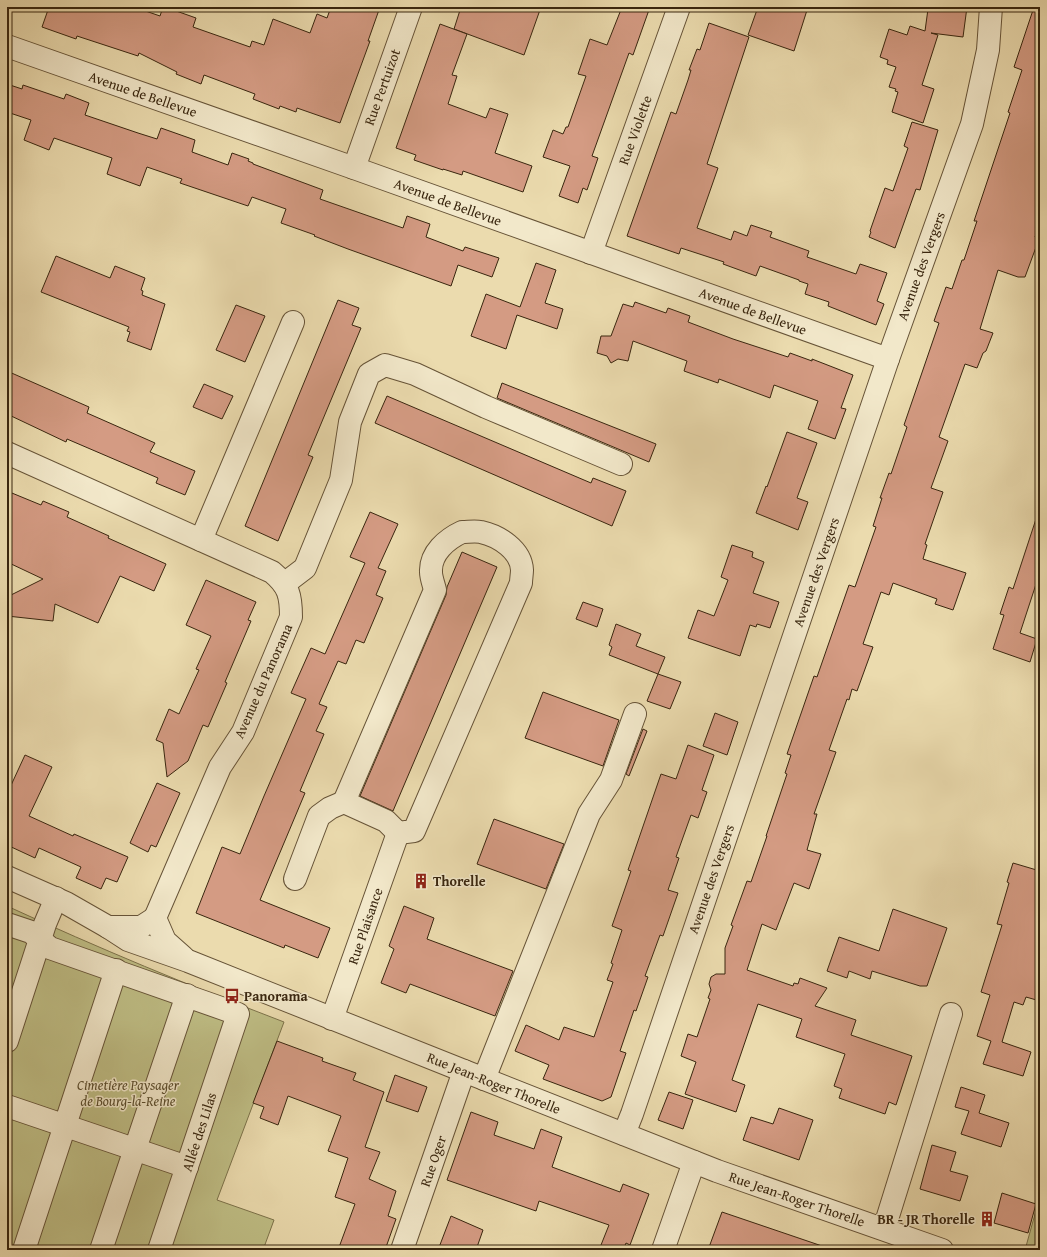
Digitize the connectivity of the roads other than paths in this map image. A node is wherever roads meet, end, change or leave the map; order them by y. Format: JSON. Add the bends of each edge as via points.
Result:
{"nodes":[{"id":1,"x":411,"y":7,"type":"edge"},
{"id":2,"x":679,"y":7,"type":"edge"},
{"id":3,"x":991,"y":7,"type":"edge"},
{"id":4,"x":7,"y":46,"type":"edge"},
{"id":5,"x":354,"y":168,"type":"junction"},
{"id":6,"x":591,"y":253,"type":"junction"},
{"id":7,"x":293,"y":322,"type":"dead end"},
{"id":8,"x":888,"y":359,"type":"junction"},
{"id":9,"x":7,"y":453,"type":"edge"},
{"id":10,"x":621,"y":464,"type":"dead end"},
{"id":11,"x":201,"y":540,"type":"junction"},
{"id":12,"x":284,"y":584,"type":"junction"},
{"id":13,"x":635,"y":714,"type":"dead end"},
{"id":14,"x":344,"y":802,"type":"junction"},
{"id":15,"x":398,"y":833,"type":"junction"},
{"id":16,"x":7,"y":877,"type":"edge"},
{"id":17,"x":295,"y":879,"type":"dead end"},
{"id":18,"x":56,"y":898,"type":"junction"},
{"id":19,"x":154,"y":918,"type":"junction"},
{"id":20,"x":7,"y":924,"type":"edge"},
{"id":21,"x":108,"y":927,"type":"junction"},
{"id":22,"x":43,"y":932,"type":"junction"},
{"id":23,"x":188,"y":961,"type":"junction"},
{"id":24,"x":116,"y":970,"type":"junction"},
{"id":25,"x":187,"y":995,"type":"junction"},
{"id":26,"x":951,"y":1014,"type":"dead end"},
{"id":27,"x":332,"y":1019,"type":"junction"},
{"id":28,"x":7,"y":1042,"type":"edge"},
{"id":29,"x":464,"y":1071,"type":"junction"},
{"id":30,"x":484,"y":1079,"type":"junction"},
{"id":31,"x":7,"y":1106,"type":"edge"},
{"id":32,"x":65,"y":1126,"type":"junction"},
{"id":33,"x":624,"y":1134,"type":"junction"},
{"id":34,"x":135,"y":1150,"type":"junction"},
{"id":35,"x":694,"y":1162,"type":"junction"},
{"id":36,"x":187,"y":1168,"type":"junction"},
{"id":37,"x":884,"y":1229,"type":"junction"},
{"id":38,"x":24,"y":1250,"type":"edge"},
{"id":39,"x":101,"y":1250,"type":"edge"},
{"id":40,"x":159,"y":1250,"type":"edge"},
{"id":41,"x":402,"y":1250,"type":"edge"},
{"id":42,"x":663,"y":1250,"type":"edge"},
{"id":43,"x":942,"y":1250,"type":"edge"}],
"edges":[{"from":1,"to":5,"type":"street","name":"Rue Pertuizot"},
{"from":2,"to":6,"type":"street","name":"Rue Violette"},
{"from":3,"to":8,"type":"street","name":"Avenue des Vergers","via":[[988,50],[972,124]]},
{"from":4,"to":5,"type":"street","name":"Avenue de Bellevue"},
{"from":5,"to":6,"type":"street","name":"Avenue de Bellevue"},
{"from":6,"to":8,"type":"street","name":"Avenue de Bellevue"},
{"from":7,"to":11,"type":"street"},
{"from":8,"to":33,"type":"street","name":"Avenue des Vergers"},
{"from":9,"to":11,"type":"street","name":"Avenue du Panorama"},
{"from":10,"to":12,"type":"street","via":[[415,374],[385,365],[369,374],[350,422],[341,480],[305,568]]},
{"from":11,"to":12,"type":"street","name":"Avenue du Panorama","via":[[272,572]]},
{"from":12,"to":19,"type":"street","name":"Avenue du Panorama","via":[[291,601],[291,617],[243,732],[220,767]]},
{"from":13,"to":30,"type":"street","via":[[611,780],[589,814]]},
{"from":14,"to":15,"type":"street","via":[[386,821]]},
{"from":14,"to":15,"type":"street","via":[[435,590],[431,571],[434,557],[442,545],[462,532],[480,532],[497,537],[518,557],[522,569],[521,583],[414,831]]},
{"from":14,"to":17,"type":"street","via":[[319,816]]},
{"from":15,"to":27,"type":"street","name":"Rue Plaisance"},
{"from":16,"to":18,"type":"street","name":"Rue Jean-Roger Thorelle"},
{"from":18,"to":21,"type":"street","name":"Rue Jean-Roger Thorelle"},
{"from":18,"to":22,"type":"street"},
{"from":19,"to":21,"type":"street","name":"Rue Jean-Roger Thorelle","via":[[141,927]]},
{"from":19,"to":23,"type":"street","via":[[165,941]]},
{"from":20,"to":22,"type":"street","via":[[31,932]]},
{"from":21,"to":23,"type":"street","name":"Rue Jean-Roger Thorelle","via":[[128,940]]},
{"from":22,"to":24,"type":"street","via":[[50,948]]},
{"from":22,"to":28,"type":"street"},
{"from":23,"to":27,"type":"street","name":"Rue Jean-Roger Thorelle"},
{"from":24,"to":25,"type":"street"},
{"from":24,"to":32,"type":"street"},
{"from":25,"to":34,"type":"street"},
{"from":25,"to":36,"type":"street","name":"Allée des Lilas","via":[[238,1014]]},
{"from":26,"to":37,"type":"street","name":"Rue Jean-Roger Thorelle"},
{"from":27,"to":29,"type":"street","name":"Rue Jean-Roger Thorelle"},
{"from":29,"to":30,"type":"street","name":"Rue Jean-Roger Thorelle"},
{"from":29,"to":41,"type":"street","name":"Rue Oger"},
{"from":30,"to":33,"type":"street","name":"Rue Jean-Roger Thorelle"},
{"from":31,"to":32,"type":"street"},
{"from":32,"to":34,"type":"street"},
{"from":32,"to":38,"type":"street"},
{"from":33,"to":35,"type":"street","name":"Rue Jean-Roger Thorelle"},
{"from":34,"to":36,"type":"street"},
{"from":34,"to":39,"type":"street"},
{"from":35,"to":37,"type":"street","name":"Rue Jean-Roger Thorelle"},
{"from":35,"to":42,"type":"street"},
{"from":36,"to":40,"type":"street","name":"Allée des Lilas"},
{"from":37,"to":43,"type":"street","name":"Rue Jean-Roger Thorelle"}]}
